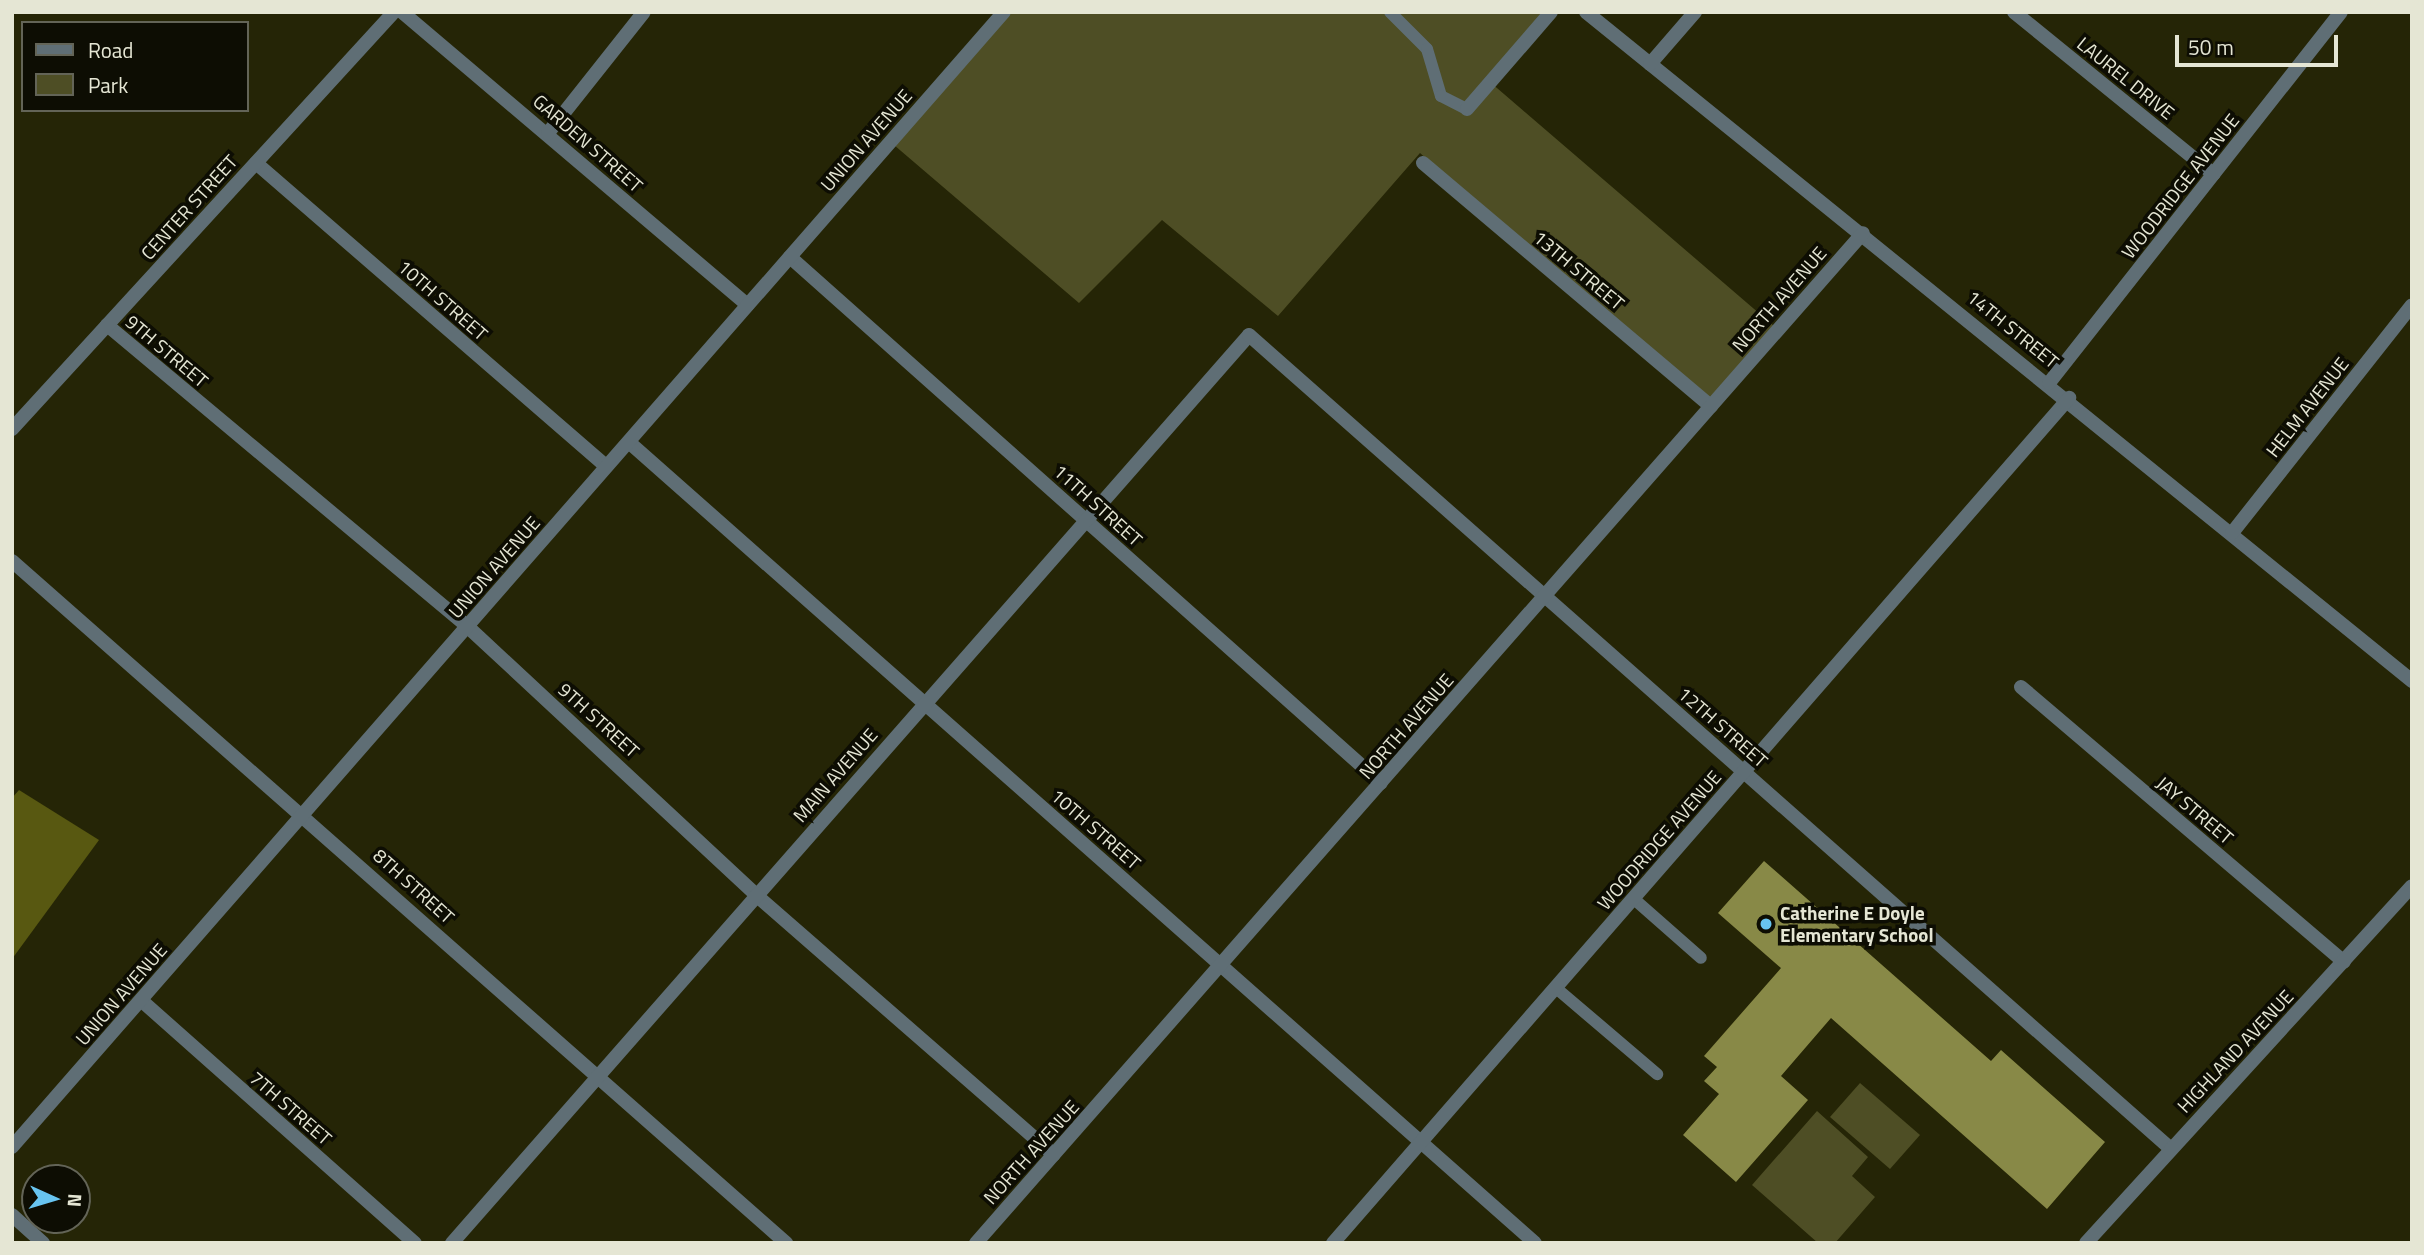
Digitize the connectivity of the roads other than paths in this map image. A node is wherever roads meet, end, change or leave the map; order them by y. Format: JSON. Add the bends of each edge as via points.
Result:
{"nodes":[{"id":1,"x":394,"y":12,"type":"edge"},
{"id":2,"x":402,"y":12,"type":"edge"},
{"id":3,"x":644,"y":12,"type":"edge"},
{"id":4,"x":1004,"y":12,"type":"edge"},
{"id":5,"x":1390,"y":12,"type":"edge"},
{"id":6,"x":1551,"y":12,"type":"edge"},
{"id":7,"x":1586,"y":12,"type":"edge"},
{"id":8,"x":1695,"y":12,"type":"edge"},
{"id":9,"x":2014,"y":12,"type":"edge"},
{"id":10,"x":2341,"y":12,"type":"edge"},
{"id":11,"x":1650,"y":64,"type":"junction"},
{"id":12,"x":1467,"y":109,"type":"joint"},
{"id":13,"x":548,"y":133,"type":"junction"},
{"id":14,"x":256,"y":163,"type":"junction"},
{"id":15,"x":1423,"y":163,"type":"dead end"},
{"id":16,"x":2213,"y":174,"type":"junction"},
{"id":17,"x":1863,"y":233,"type":"junction"},
{"id":18,"x":790,"y":257,"type":"junction"},
{"id":19,"x":2412,"y":304,"type":"edge"},
{"id":20,"x":747,"y":305,"type":"junction"},
{"id":21,"x":107,"y":325,"type":"junction"},
{"id":22,"x":1249,"y":335,"type":"joint"},
{"id":23,"x":2049,"y":383,"type":"junction"},
{"id":24,"x":2069,"y":398,"type":"junction"},
{"id":25,"x":1711,"y":406,"type":"junction"},
{"id":26,"x":12,"y":429,"type":"edge"},
{"id":27,"x":631,"y":444,"type":"junction"},
{"id":28,"x":606,"y":466,"type":"junction"},
{"id":29,"x":1086,"y":520,"type":"junction"},
{"id":30,"x":2232,"y":533,"type":"junction"},
{"id":31,"x":12,"y":561,"type":"edge"},
{"id":32,"x":1545,"y":595,"type":"junction"},
{"id":33,"x":468,"y":627,"type":"junction"},
{"id":34,"x":2412,"y":681,"type":"edge"},
{"id":35,"x":2021,"y":687,"type":"dead end"},
{"id":36,"x":924,"y":703,"type":"junction"},
{"id":37,"x":1744,"y":772,"type":"junction"},
{"id":38,"x":1381,"y":783,"type":"junction"},
{"id":39,"x":304,"y":813,"type":"junction"},
{"id":40,"x":2412,"y":886,"type":"edge"},
{"id":41,"x":756,"y":895,"type":"junction"},
{"id":42,"x":1634,"y":899,"type":"junction"},
{"id":43,"x":1701,"y":958,"type":"dead end"},
{"id":44,"x":2344,"y":962,"type":"junction"},
{"id":45,"x":1221,"y":966,"type":"junction"},
{"id":46,"x":1556,"y":989,"type":"junction"},
{"id":47,"x":142,"y":1001,"type":"junction"},
{"id":48,"x":1657,"y":1074,"type":"dead end"},
{"id":49,"x":597,"y":1077,"type":"junction"},
{"id":50,"x":1422,"y":1143,"type":"junction"},
{"id":51,"x":12,"y":1147,"type":"edge"},
{"id":52,"x":2170,"y":1148,"type":"junction"},
{"id":53,"x":1054,"y":1155,"type":"junction"},
{"id":54,"x":12,"y":1215,"type":"edge"},
{"id":55,"x":43,"y":1243,"type":"edge"},
{"id":56,"x":415,"y":1243,"type":"edge"},
{"id":57,"x":452,"y":1243,"type":"edge"},
{"id":58,"x":786,"y":1243,"type":"edge"},
{"id":59,"x":976,"y":1243,"type":"edge"},
{"id":60,"x":1333,"y":1243,"type":"edge"},
{"id":61,"x":1535,"y":1243,"type":"edge"},
{"id":62,"x":2086,"y":1243,"type":"edge"}],
"edges":[{"from":1,"to":14,"type":"street","name":"CENTER STREET"},
{"from":2,"to":13,"type":"street","name":"GARDEN STREET"},
{"from":3,"to":13,"type":"street"},
{"from":4,"to":18,"type":"street","name":"UNION AVENUE"},
{"from":5,"to":12,"type":"lane","via":[[1427,49],[1441,96]]},
{"from":6,"to":12,"type":"street"},
{"from":7,"to":11,"type":"street","name":"14TH STREET"},
{"from":8,"to":11,"type":"street"},
{"from":9,"to":16,"type":"street","name":"LAUREL DRIVE"},
{"from":10,"to":16,"type":"street","name":"WOODRIDGE AVENUE"},
{"from":11,"to":17,"type":"street","name":"14TH STREET"},
{"from":13,"to":20,"type":"street","name":"GARDEN STREET"},
{"from":14,"to":21,"type":"street","name":"CENTER STREET"},
{"from":14,"to":28,"type":"street","name":"10TH STREET"},
{"from":15,"to":25,"type":"street","name":"13TH STREET"},
{"from":16,"to":23,"type":"street","name":"WOODRIDGE AVENUE"},
{"from":17,"to":23,"type":"street","name":"14TH STREET"},
{"from":17,"to":25,"type":"street","name":"NORTH AVENUE"},
{"from":18,"to":20,"type":"street","name":"UNION AVENUE"},
{"from":18,"to":29,"type":"street","name":"11TH STREET"},
{"from":19,"to":30,"type":"street","name":"HELM AVENUE"},
{"from":20,"to":27,"type":"street","name":"UNION AVENUE"},
{"from":21,"to":26,"type":"street","name":"CENTER STREET"},
{"from":21,"to":33,"type":"street","name":"9TH STREET"},
{"from":22,"to":29,"type":"street","name":"MAIN AVENUE"},
{"from":22,"to":32,"type":"street","name":"12TH STREET"},
{"from":23,"to":24,"type":"street","name":"14TH STREET"},
{"from":24,"to":30,"type":"street","name":"14TH STREET"},
{"from":24,"to":37,"type":"street","name":"WOODRIDGE AVENUE"},
{"from":25,"to":32,"type":"street","name":"NORTH AVENUE"},
{"from":27,"to":28,"type":"street","name":"UNION AVENUE"},
{"from":27,"to":36,"type":"street","name":"10TH STREET"},
{"from":28,"to":33,"type":"street","name":"UNION AVENUE"},
{"from":29,"to":36,"type":"street","name":"MAIN AVENUE"},
{"from":29,"to":38,"type":"street","name":"11TH STREET"},
{"from":30,"to":34,"type":"street","name":"14TH STREET"},
{"from":31,"to":39,"type":"street","name":"8TH STREET"},
{"from":32,"to":37,"type":"street","name":"12TH STREET"},
{"from":32,"to":38,"type":"street","name":"NORTH AVENUE"},
{"from":33,"to":39,"type":"street","name":"UNION AVENUE"},
{"from":33,"to":41,"type":"street","name":"9TH STREET"},
{"from":35,"to":44,"type":"street","name":"JAY STREET"},
{"from":36,"to":41,"type":"street","name":"MAIN AVENUE"},
{"from":36,"to":45,"type":"street","name":"10TH STREET"},
{"from":37,"to":42,"type":"street","name":"WOODRIDGE AVENUE"},
{"from":37,"to":52,"type":"street","name":"12TH STREET"},
{"from":38,"to":45,"type":"street","name":"NORTH AVENUE"},
{"from":39,"to":47,"type":"street","name":"UNION AVENUE"},
{"from":39,"to":49,"type":"street","name":"8TH STREET"},
{"from":40,"to":44,"type":"street","name":"HIGHLAND AVENUE"},
{"from":41,"to":49,"type":"street","name":"MAIN AVENUE"},
{"from":41,"to":53,"type":"street","name":"9TH STREET"},
{"from":42,"to":43,"type":"lane"},
{"from":42,"to":46,"type":"street","name":"WOODRIDGE AVENUE"},
{"from":44,"to":52,"type":"street","name":"HIGHLAND AVENUE"},
{"from":45,"to":50,"type":"street","name":"10TH STREET"},
{"from":45,"to":53,"type":"street","name":"NORTH AVENUE"},
{"from":46,"to":48,"type":"lane"},
{"from":46,"to":50,"type":"street","name":"WOODRIDGE AVENUE"},
{"from":47,"to":51,"type":"street","name":"UNION AVENUE"},
{"from":47,"to":56,"type":"street","name":"7TH STREET"},
{"from":49,"to":57,"type":"street","name":"MAIN AVENUE"},
{"from":49,"to":58,"type":"street","name":"8TH STREET"},
{"from":50,"to":60,"type":"street","name":"WOODRIDGE AVENUE"},
{"from":50,"to":61,"type":"street","name":"10TH STREET"},
{"from":52,"to":62,"type":"street","name":"HIGHLAND AVENUE"},
{"from":53,"to":59,"type":"street","name":"NORTH AVENUE"},
{"from":54,"to":55,"type":"street"}]}
